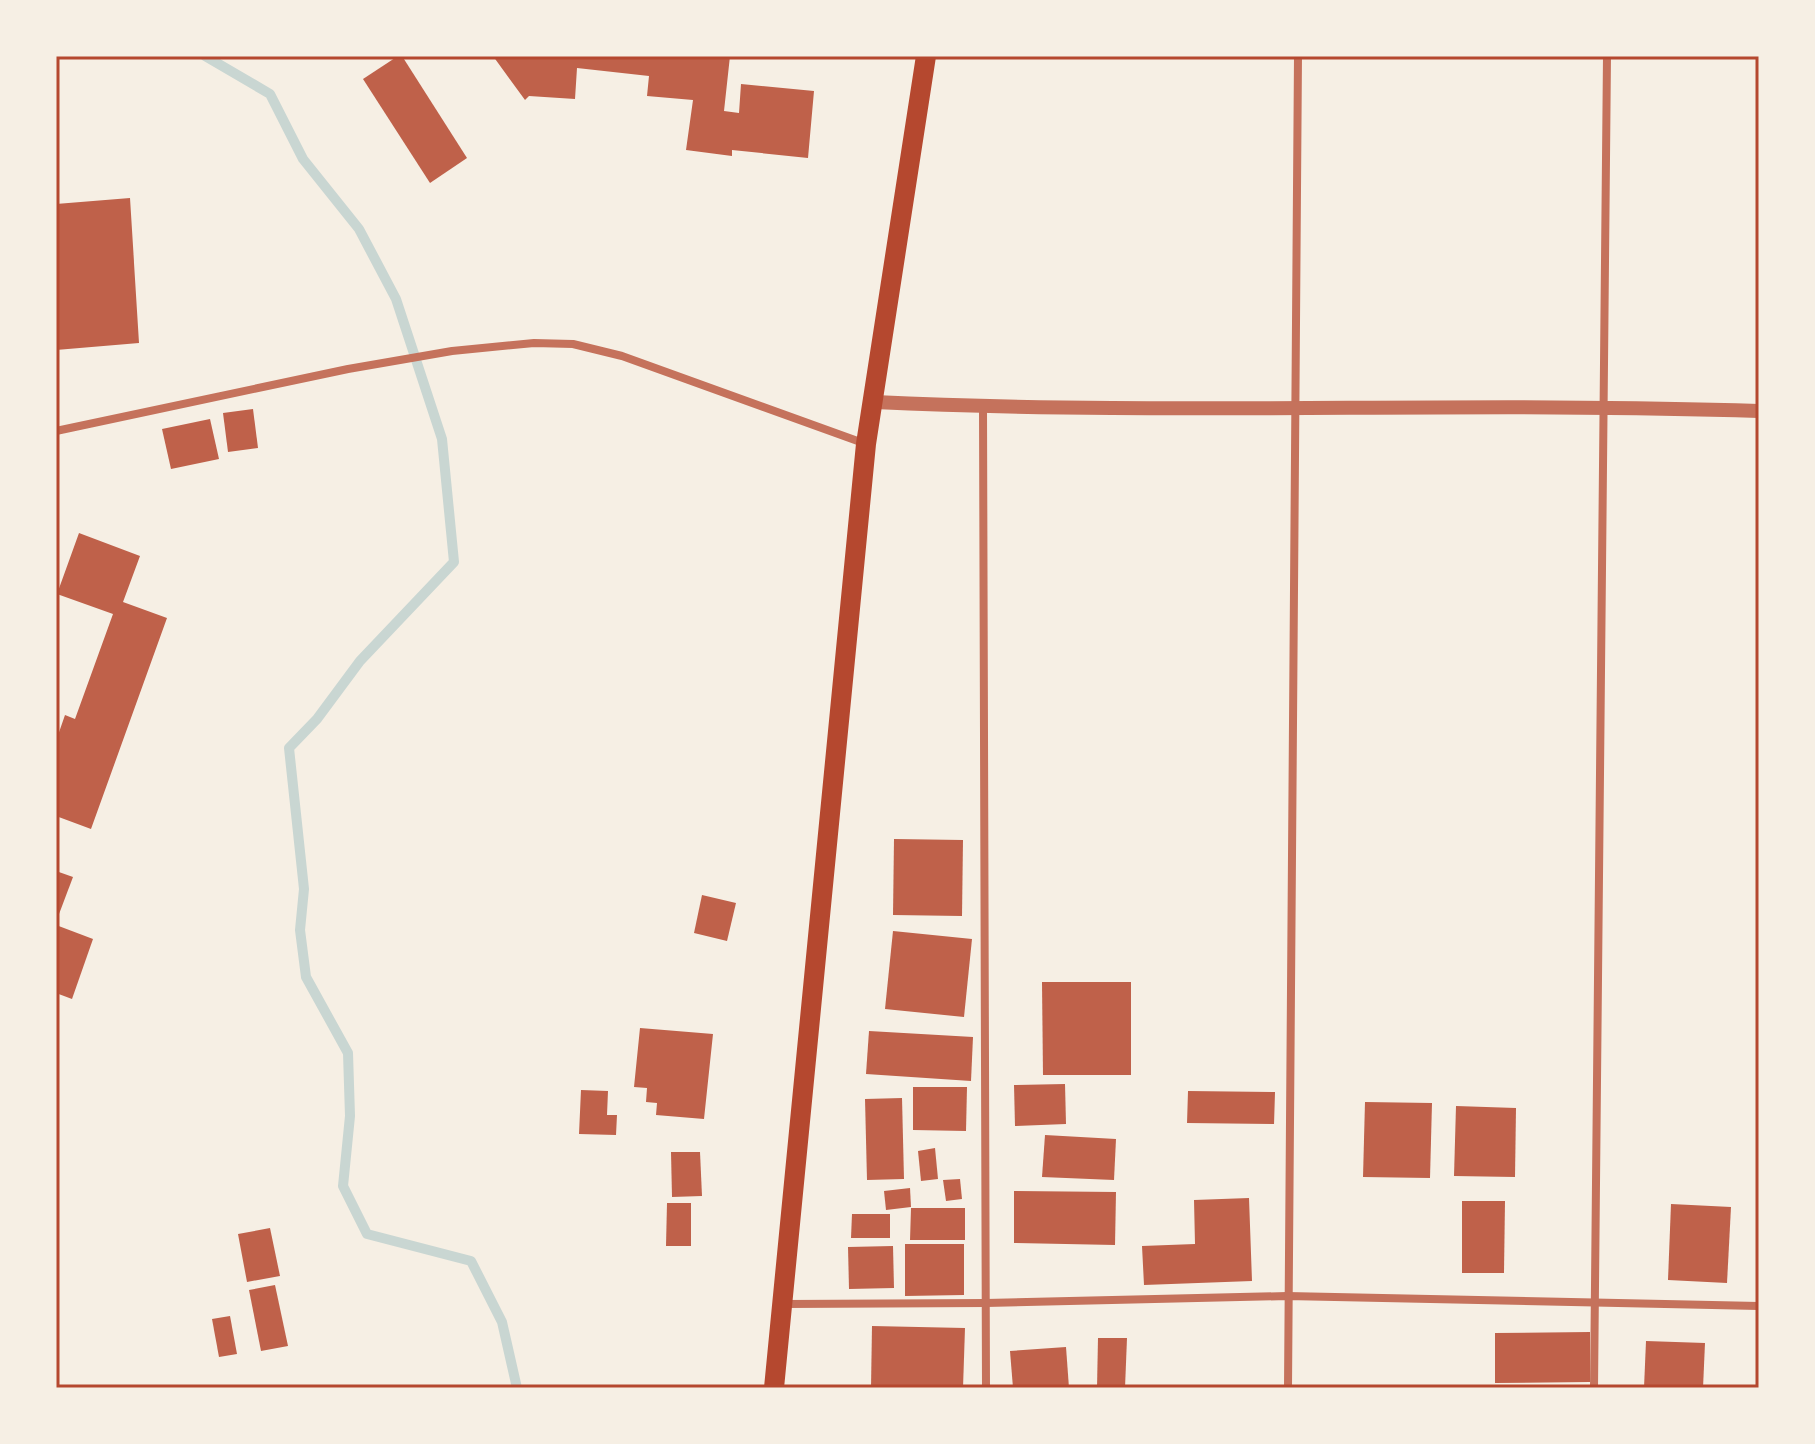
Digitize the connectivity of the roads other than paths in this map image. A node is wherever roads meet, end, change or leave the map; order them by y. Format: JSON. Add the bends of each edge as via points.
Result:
{"nodes":[{"id":1,"x":926,"y":56,"type":"edge"},
{"id":2,"x":1298,"y":56,"type":"edge"},
{"id":3,"x":1607,"y":56,"type":"edge"},
{"id":4,"x":875,"y":402,"type":"junction"},
{"id":5,"x":1602,"y":406,"type":"junction"},
{"id":6,"x":1295,"y":407,"type":"junction"},
{"id":7,"x":983,"y":409,"type":"junction"},
{"id":8,"x":1759,"y":411,"type":"edge"},
{"id":9,"x":56,"y":431,"type":"edge"},
{"id":10,"x":866,"y":444,"type":"junction"},
{"id":11,"x":1287,"y":1296,"type":"junction"},
{"id":12,"x":1594,"y":1301,"type":"junction"},
{"id":13,"x":986,"y":1303,"type":"junction"},
{"id":14,"x":784,"y":1304,"type":"junction"},
{"id":15,"x":1759,"y":1306,"type":"edge"},
{"id":16,"x":774,"y":1388,"type":"edge"},
{"id":17,"x":986,"y":1388,"type":"edge"},
{"id":18,"x":1288,"y":1388,"type":"edge"},
{"id":19,"x":1594,"y":1388,"type":"edge"}],
"edges":[{"from":1,"to":4,"type":"main road"},
{"from":2,"to":6,"type":"street"},
{"from":3,"to":5,"type":"street"},
{"from":4,"to":7,"type":"street"},
{"from":4,"to":10,"type":"main road"},
{"from":5,"to":6,"type":"street"},
{"from":5,"to":8,"type":"street"},
{"from":5,"to":12,"type":"street"},
{"from":6,"to":7,"type":"street"},
{"from":6,"to":11,"type":"street"},
{"from":7,"to":13,"type":"street"},
{"from":9,"to":10,"type":"street","via":[[348,369],[534,343],[573,344],[692,380]]},
{"from":10,"to":14,"type":"main road"},
{"from":11,"to":12,"type":"street"},
{"from":11,"to":13,"type":"street"},
{"from":11,"to":18,"type":"street"},
{"from":12,"to":15,"type":"street"},
{"from":12,"to":19,"type":"street"},
{"from":13,"to":14,"type":"street"},
{"from":13,"to":17,"type":"street"},
{"from":14,"to":16,"type":"main road"}]}
